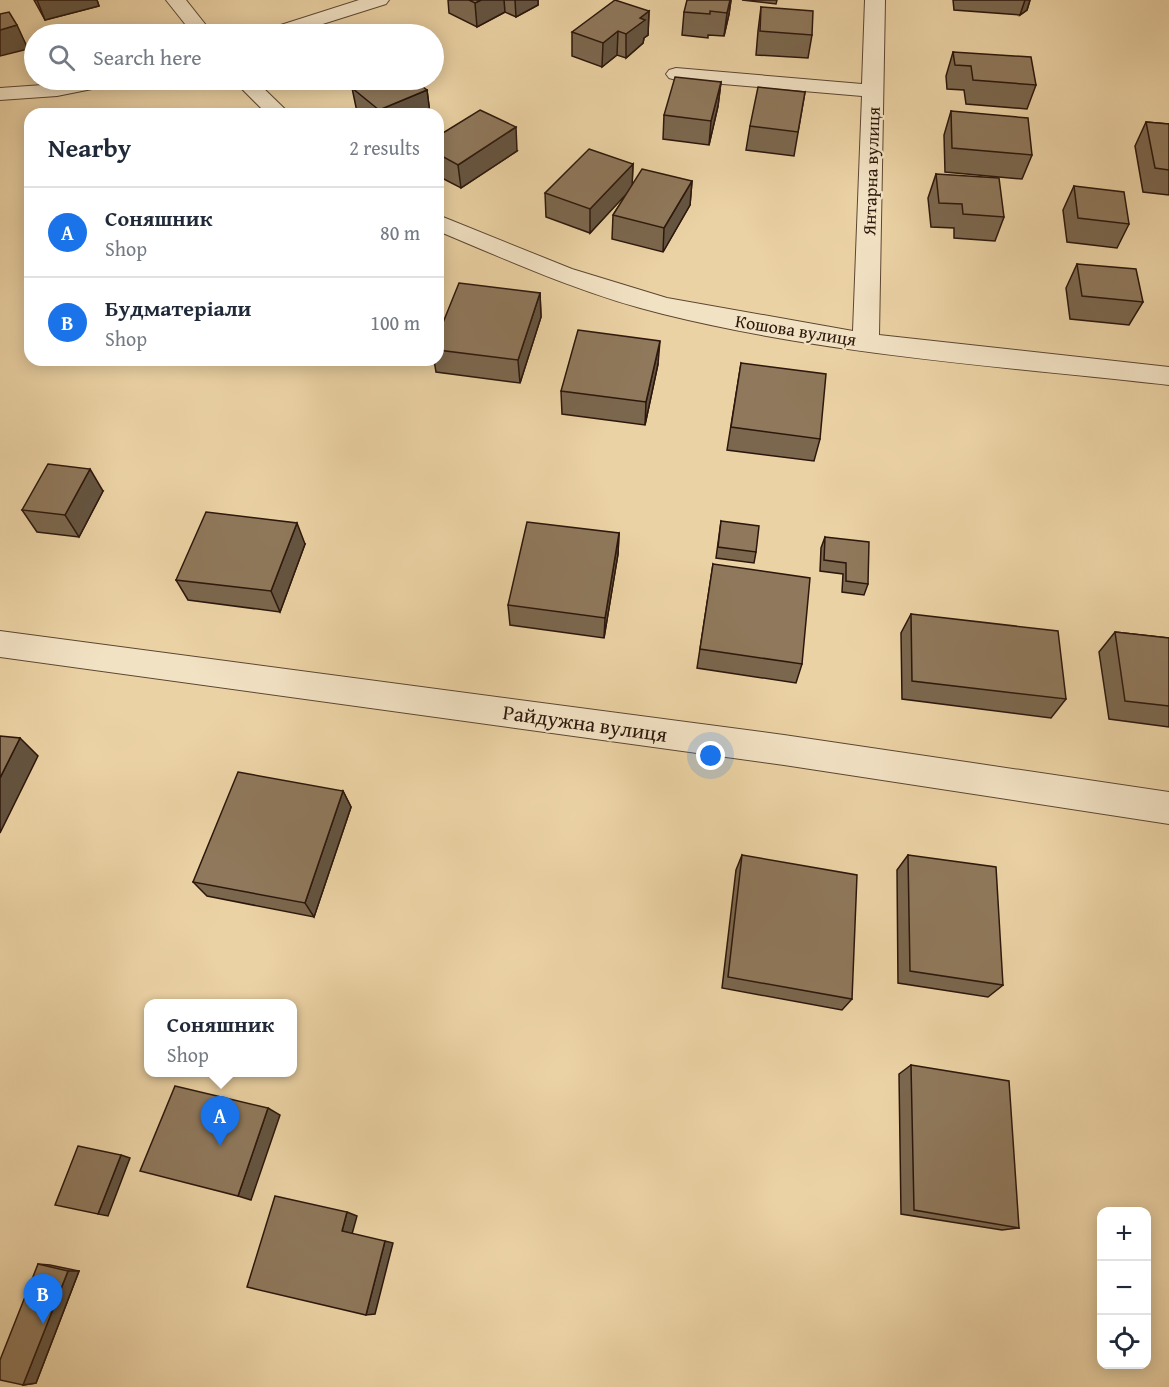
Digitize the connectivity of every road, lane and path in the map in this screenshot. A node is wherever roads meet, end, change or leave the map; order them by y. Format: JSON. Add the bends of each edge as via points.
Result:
{"nodes":[{"id":1,"x":176,"y":0,"type":"edge"},
{"id":2,"x":379,"y":0,"type":"edge"},
{"id":3,"x":875,"y":0,"type":"edge"},
{"id":4,"x":195,"y":24,"type":"edge"},
{"id":5,"x":303,"y":24,"type":"edge"},
{"id":6,"x":676,"y":74,"type":"dead end"},
{"id":7,"x":57,"y":90,"type":"edge"},
{"id":8,"x":254,"y":90,"type":"edge"},
{"id":9,"x":873,"y":91,"type":"junction"},
{"id":10,"x":0,"y":94,"type":"edge"},
{"id":11,"x":273,"y":108,"type":"edge"},
{"id":12,"x":444,"y":225,"type":"edge"},
{"id":13,"x":867,"y":342,"type":"junction"},
{"id":14,"x":1169,"y":376,"type":"edge"},
{"id":15,"x":0,"y":644,"type":"edge"},
{"id":16,"x":1169,"y":808,"type":"edge"}],
"edges":[{"from":1,"to":4,"type":"street"},
{"from":2,"to":5,"type":"street"},
{"from":3,"to":9,"type":"street","name":"Янтарна вулиця"},
{"from":6,"to":9,"type":"street"},
{"from":7,"to":10,"type":"street"},
{"from":8,"to":11,"type":"street"},
{"from":9,"to":13,"type":"street","name":"Янтарна вулиця"},
{"from":12,"to":13,"type":"street","name":"Кошова вулиця","via":[[563,275],[664,306]]},
{"from":13,"to":14,"type":"street","name":"Кошова вулиця"},
{"from":15,"to":16,"type":"street","name":"Райдужна вулиця","via":[[784,750]]}]}
